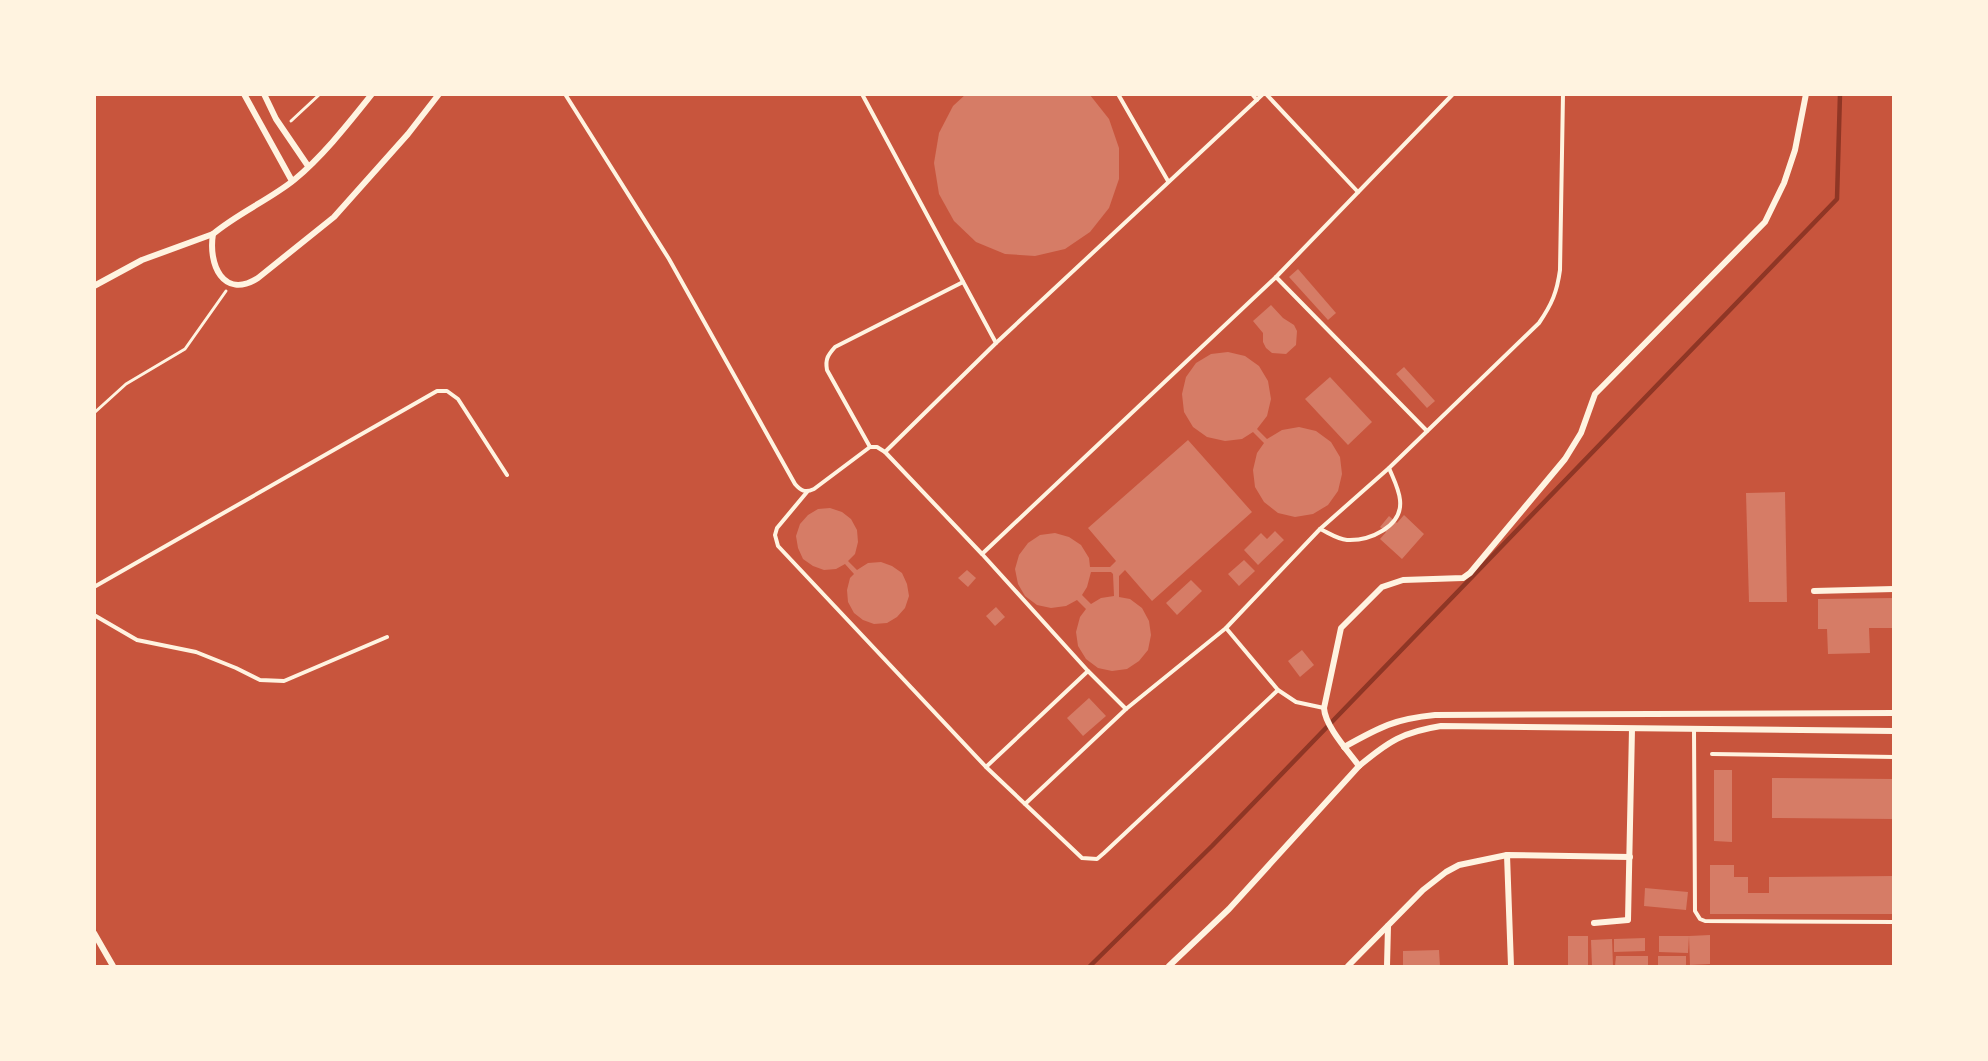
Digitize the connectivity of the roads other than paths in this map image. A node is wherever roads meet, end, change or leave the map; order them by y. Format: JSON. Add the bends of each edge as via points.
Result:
{"nodes":[{"id":1,"x":244,"y":94,"type":"edge"},
{"id":2,"x":264,"y":94,"type":"edge"},
{"id":3,"x":372,"y":94,"type":"edge"},
{"id":4,"x":439,"y":94,"type":"edge"},
{"id":5,"x":565,"y":94,"type":"edge"},
{"id":6,"x":862,"y":94,"type":"edge"},
{"id":7,"x":1118,"y":94,"type":"edge"},
{"id":8,"x":1252,"y":94,"type":"edge"},
{"id":9,"x":1264,"y":94,"type":"edge"},
{"id":10,"x":1453,"y":94,"type":"edge"},
{"id":11,"x":1563,"y":94,"type":"edge"},
{"id":12,"x":1806,"y":94,"type":"edge"},
{"id":13,"x":1257,"y":100,"type":"junction"},
{"id":14,"x":308,"y":166,"type":"junction"},
{"id":15,"x":1168,"y":181,"type":"junction"},
{"id":16,"x":292,"y":182,"type":"junction"},
{"id":17,"x":1358,"y":192,"type":"junction"},
{"id":18,"x":213,"y":234,"type":"junction"},
{"id":19,"x":1276,"y":277,"type":"junction"},
{"id":20,"x":963,"y":282,"type":"junction"},
{"id":21,"x":94,"y":286,"type":"edge"},
{"id":22,"x":996,"y":343,"type":"junction"},
{"id":23,"x":1427,"y":431,"type":"junction"},
{"id":24,"x":870,"y":447,"type":"junction"},
{"id":25,"x":885,"y":452,"type":"junction"},
{"id":26,"x":1389,"y":468,"type":"junction"},
{"id":27,"x":507,"y":475,"type":"dead end"},
{"id":28,"x":807,"y":492,"type":"junction"},
{"id":29,"x":1320,"y":529,"type":"junction"},
{"id":30,"x":982,"y":554,"type":"junction"},
{"id":31,"x":94,"y":587,"type":"edge"},
{"id":32,"x":1893,"y":589,"type":"edge"},
{"id":33,"x":1814,"y":591,"type":"dead end"},
{"id":34,"x":94,"y":615,"type":"edge"},
{"id":35,"x":1226,"y":628,"type":"junction"},
{"id":36,"x":387,"y":637,"type":"dead end"},
{"id":37,"x":1088,"y":671,"type":"junction"},
{"id":38,"x":1278,"y":690,"type":"junction"},
{"id":39,"x":1324,"y":708,"type":"junction"},
{"id":40,"x":1126,"y":709,"type":"junction"},
{"id":41,"x":1893,"y":713,"type":"edge"},
{"id":42,"x":1632,"y":729,"type":"junction"},
{"id":43,"x":1694,"y":729,"type":"junction"},
{"id":44,"x":1893,"y":731,"type":"edge"},
{"id":45,"x":1344,"y":747,"type":"junction"},
{"id":46,"x":1712,"y":754,"type":"dead end"},
{"id":47,"x":1893,"y":757,"type":"edge"},
{"id":48,"x":1359,"y":766,"type":"junction"},
{"id":49,"x":986,"y":767,"type":"junction"},
{"id":50,"x":1025,"y":804,"type":"junction"},
{"id":51,"x":1506,"y":855,"type":"junction"},
{"id":52,"x":1630,"y":857,"type":"junction"},
{"id":53,"x":1893,"y":922,"type":"edge"},
{"id":54,"x":1594,"y":923,"type":"dead end"},
{"id":55,"x":1388,"y":926,"type":"junction"},
{"id":56,"x":94,"y":933,"type":"edge"},
{"id":57,"x":113,"y":966,"type":"edge"},
{"id":58,"x":1169,"y":966,"type":"edge"},
{"id":59,"x":1348,"y":966,"type":"edge"},
{"id":60,"x":1388,"y":966,"type":"edge"},
{"id":61,"x":1511,"y":966,"type":"edge"}],
"edges":[{"from":1,"to":16,"type":"street"},
{"from":2,"to":14,"type":"street"},
{"from":3,"to":14,"type":"street"},
{"from":4,"to":18,"type":"street","via":[[334,217],[249,284],[230,285],[219,273],[211,247]]},
{"from":5,"to":28,"type":"lane","via":[[669,259],[795,484]]},
{"from":6,"to":20,"type":"lane"},
{"from":7,"to":15,"type":"lane"},
{"from":8,"to":13,"type":"lane"},
{"from":9,"to":13,"type":"lane"},
{"from":9,"to":17,"type":"lane"},
{"from":10,"to":17,"type":"lane"},
{"from":11,"to":23,"type":"lane","via":[[1560,270],[1551,306],[1539,323]]},
{"from":12,"to":39,"type":"street","via":[[1789,169],[1765,222],[1595,394],[1581,433],[1565,459],[1470,573],[1463,578],[1391,583],[1349,618],[1338,635]]},
{"from":13,"to":15,"type":"lane"},
{"from":14,"to":16,"type":"street"},
{"from":15,"to":22,"type":"lane"},
{"from":16,"to":18,"type":"street"},
{"from":17,"to":19,"type":"lane"},
{"from":18,"to":21,"type":"street","via":[[142,260]]},
{"from":19,"to":23,"type":"lane"},
{"from":19,"to":30,"type":"lane"},
{"from":20,"to":22,"type":"lane"},
{"from":20,"to":24,"type":"lane","via":[[835,347],[825,361]]},
{"from":22,"to":25,"type":"lane"},
{"from":23,"to":26,"type":"lane"},
{"from":24,"to":25,"type":"lane"},
{"from":24,"to":28,"type":"lane"},
{"from":25,"to":30,"type":"lane"},
{"from":26,"to":29,"type":"lane"},
{"from":26,"to":29,"type":"lane","via":[[1400,506],[1398,516],[1382,532],[1345,540]]},
{"from":27,"to":31,"type":"lane","via":[[458,399],[447,391],[437,391]]},
{"from":28,"to":49,"type":"lane","via":[[777,528],[778,546]]},
{"from":29,"to":35,"type":"lane"},
{"from":30,"to":37,"type":"lane"},
{"from":32,"to":33,"type":"street"},
{"from":34,"to":36,"type":"lane","via":[[138,640],[196,652],[260,680],[284,681]]},
{"from":35,"to":38,"type":"lane"},
{"from":35,"to":40,"type":"lane"},
{"from":37,"to":40,"type":"lane"},
{"from":37,"to":49,"type":"lane"},
{"from":38,"to":39,"type":"lane","via":[[1296,702]]},
{"from":38,"to":50,"type":"lane","via":[[1096,859],[1082,858]]},
{"from":39,"to":45,"type":"street"},
{"from":40,"to":50,"type":"lane"},
{"from":41,"to":45,"type":"street","via":[[1435,715],[1386,724]]},
{"from":42,"to":43,"type":"street"},
{"from":42,"to":48,"type":"street","via":[[1442,726],[1405,734]]},
{"from":42,"to":52,"type":"street"},
{"from":43,"to":44,"type":"street"},
{"from":43,"to":53,"type":"lane","via":[[1695,911],[1700,919]]},
{"from":45,"to":48,"type":"street"},
{"from":46,"to":47,"type":"lane"},
{"from":48,"to":58,"type":"street","via":[[1229,909]]},
{"from":49,"to":50,"type":"lane"},
{"from":51,"to":52,"type":"street"},
{"from":51,"to":55,"type":"street","via":[[1459,865],[1446,872]]},
{"from":51,"to":61,"type":"street"},
{"from":52,"to":54,"type":"street","via":[[1628,920]]},
{"from":55,"to":59,"type":"street"},
{"from":55,"to":60,"type":"street"},
{"from":56,"to":57,"type":"street"}]}
